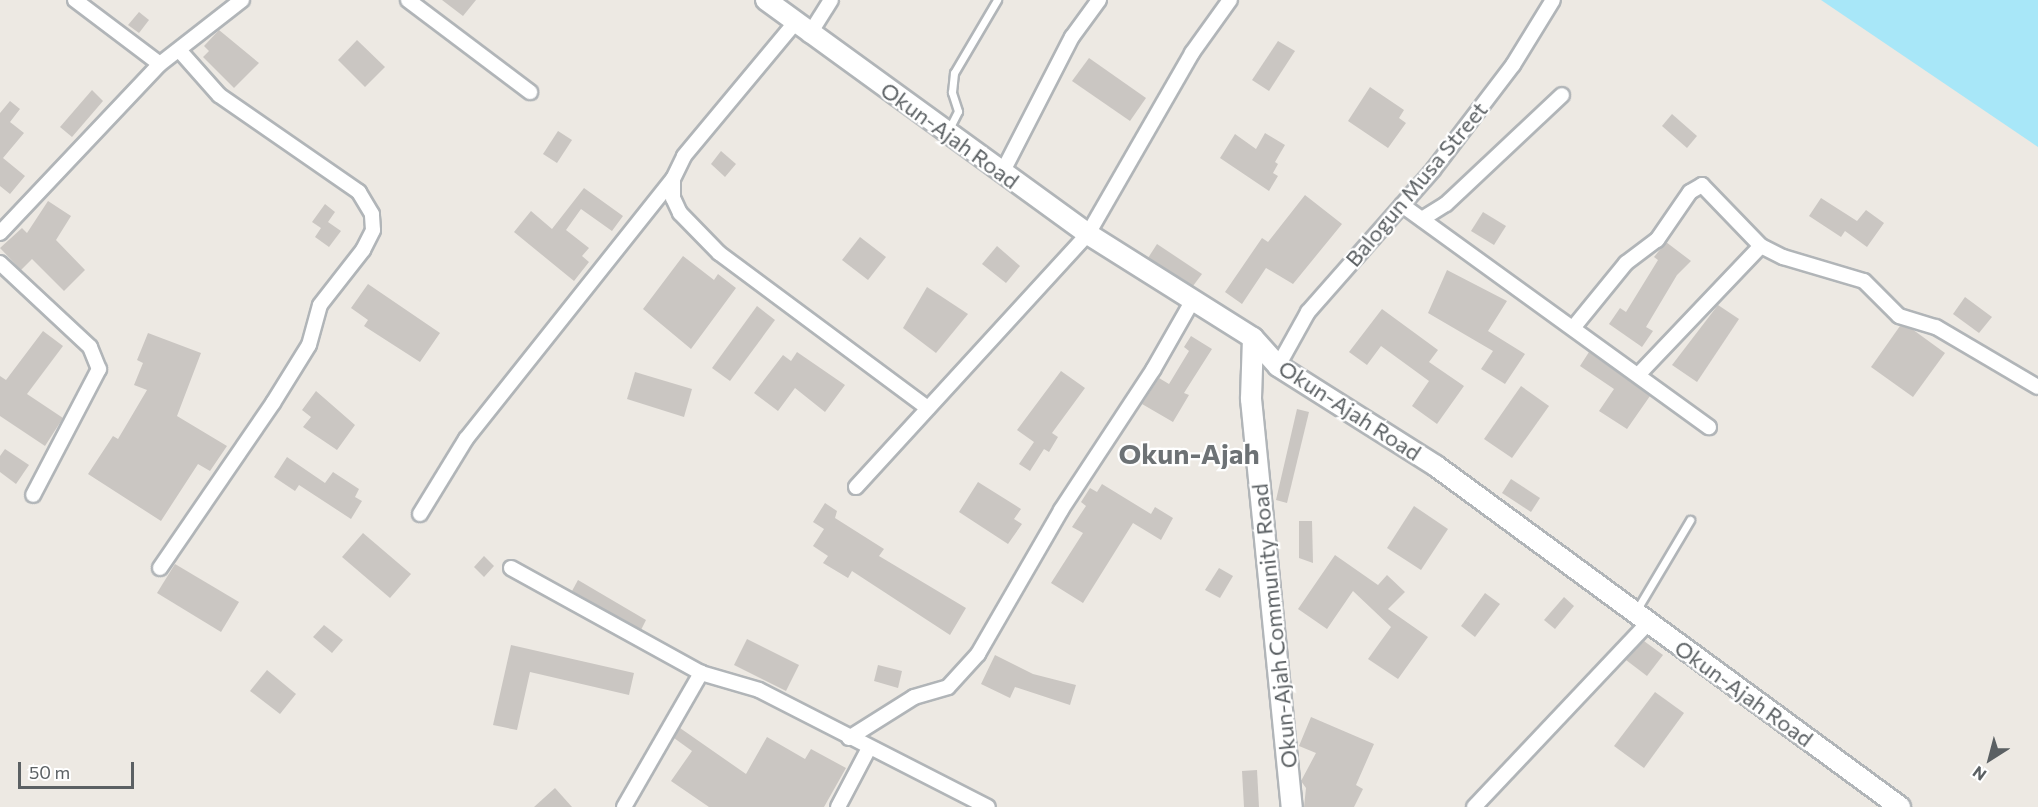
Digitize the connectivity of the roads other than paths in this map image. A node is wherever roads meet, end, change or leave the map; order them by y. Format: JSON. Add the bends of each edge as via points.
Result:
{"nodes":[{"id":1,"x":75,"y":0,"type":"edge"},
{"id":2,"x":242,"y":0,"type":"edge"},
{"id":3,"x":408,"y":0,"type":"edge"},
{"id":4,"x":766,"y":0,"type":"edge"},
{"id":5,"x":831,"y":0,"type":"edge"},
{"id":6,"x":997,"y":0,"type":"edge"},
{"id":7,"x":1099,"y":0,"type":"edge"},
{"id":8,"x":1230,"y":0,"type":"edge"},
{"id":9,"x":1553,"y":0,"type":"edge"},
{"id":10,"x":802,"y":29,"type":"junction"},
{"id":11,"x":180,"y":51,"type":"junction"},
{"id":12,"x":160,"y":64,"type":"junction"},
{"id":13,"x":530,"y":92,"type":"dead end"},
{"id":14,"x":1562,"y":95,"type":"dead end"},
{"id":15,"x":947,"y":133,"type":"junction"},
{"id":16,"x":1002,"y":173,"type":"junction"},
{"id":17,"x":673,"y":180,"type":"junction"},
{"id":18,"x":1402,"y":205,"type":"junction"},
{"id":19,"x":1422,"y":219,"type":"junction"},
{"id":20,"x":0,"y":233,"type":"edge"},
{"id":21,"x":1088,"y":234,"type":"junction"},
{"id":22,"x":1761,"y":246,"type":"junction"},
{"id":23,"x":0,"y":263,"type":"edge"},
{"id":24,"x":1193,"y":300,"type":"junction"},
{"id":25,"x":1573,"y":328,"type":"junction"},
{"id":26,"x":1253,"y":338,"type":"junction"},
{"id":27,"x":1278,"y":366,"type":"junction"},
{"id":28,"x":1638,"y":375,"type":"junction"},
{"id":29,"x":2038,"y":387,"type":"edge"},
{"id":30,"x":1251,"y":399,"type":"junction"},
{"id":31,"x":928,"y":408,"type":"junction"},
{"id":32,"x":1709,"y":427,"type":"dead end"},
{"id":33,"x":856,"y":487,"type":"dead end"},
{"id":34,"x":33,"y":495,"type":"dead end"},
{"id":35,"x":420,"y":514,"type":"dead end"},
{"id":36,"x":1690,"y":520,"type":"dead end"},
{"id":37,"x":160,"y":568,"type":"dead end"},
{"id":38,"x":511,"y":568,"type":"dead end"},
{"id":39,"x":1642,"y":618,"type":"junction"},
{"id":40,"x":700,"y":673,"type":"junction"},
{"id":41,"x":849,"y":738,"type":"junction"},
{"id":42,"x":869,"y":748,"type":"junction"},
{"id":43,"x":624,"y":807,"type":"edge"},
{"id":44,"x":838,"y":807,"type":"edge"},
{"id":45,"x":988,"y":807,"type":"edge"},
{"id":46,"x":1292,"y":807,"type":"edge"},
{"id":47,"x":1474,"y":807,"type":"edge"},
{"id":48,"x":1900,"y":807,"type":"edge"}],
"edges":[{"from":1,"to":12,"type":"street"},
{"from":2,"to":11,"type":"street"},
{"from":3,"to":13,"type":"street"},
{"from":4,"to":10,"type":"street","name":"Okun-Ajah Road"},
{"from":5,"to":10,"type":"street"},
{"from":6,"to":15,"type":"lane","via":[[954,73],[952,92],[958,111]]},
{"from":7,"to":16,"type":"street","via":[[1072,37]]},
{"from":8,"to":21,"type":"street","via":[[1192,53]]},
{"from":9,"to":18,"type":"street","name":"Balogun Musa Street","via":[[1513,65]]},
{"from":10,"to":15,"type":"street","name":"Okun-Ajah Road"},
{"from":10,"to":17,"type":"street","via":[[684,156]]},
{"from":11,"to":12,"type":"street"},
{"from":11,"to":37,"type":"street","via":[[219,95],[360,192],[372,214],[373,231],[321,305],[309,345],[273,403]]},
{"from":12,"to":20,"type":"street"},
{"from":14,"to":19,"type":"street","via":[[1446,204]]},
{"from":15,"to":16,"type":"street","name":"Okun-Ajah Road"},
{"from":16,"to":21,"type":"street","name":"Okun-Ajah Road"},
{"from":17,"to":31,"type":"street","via":[[673,198],[680,213],[719,254]]},
{"from":17,"to":35,"type":"street","via":[[466,439]]},
{"from":18,"to":19,"type":"street"},
{"from":18,"to":27,"type":"street","name":"Balogun Musa Street","via":[[1308,312]]},
{"from":19,"to":25,"type":"street"},
{"from":21,"to":24,"type":"street","name":"Okun-Ajah Road"},
{"from":21,"to":31,"type":"street"},
{"from":22,"to":25,"type":"street","via":[[1702,185],[1690,192],[1657,240],[1626,263]]},
{"from":22,"to":28,"type":"street"},
{"from":22,"to":29,"type":"street","via":[[1783,257],[1864,281],[1899,316],[1935,327]]},
{"from":23,"to":34,"type":"street","via":[[90,348],[99,369]]},
{"from":24,"to":26,"type":"street","name":"Okun-Ajah Road"},
{"from":24,"to":41,"type":"street","via":[[1153,370],[1061,510],[978,654],[948,687],[914,697]]},
{"from":25,"to":28,"type":"street"},
{"from":26,"to":27,"type":"street","name":"Okun-Ajah Road"},
{"from":26,"to":30,"type":"street","name":"Okun-Ajah Community Road"},
{"from":27,"to":30,"type":"street"},
{"from":27,"to":39,"type":"street","name":"Okun-Ajah Road","via":[[1436,466]]},
{"from":28,"to":32,"type":"street"},
{"from":30,"to":46,"type":"street","name":"Okun-Ajah Community Road"},
{"from":31,"to":33,"type":"street"},
{"from":36,"to":39,"type":"lane"},
{"from":38,"to":40,"type":"street"},
{"from":39,"to":47,"type":"street"},
{"from":39,"to":48,"type":"street","name":"Okun-Ajah Road"},
{"from":40,"to":41,"type":"street","via":[[759,690]]},
{"from":40,"to":43,"type":"street"},
{"from":41,"to":42,"type":"street"},
{"from":42,"to":44,"type":"street"},
{"from":42,"to":45,"type":"street"}]}
